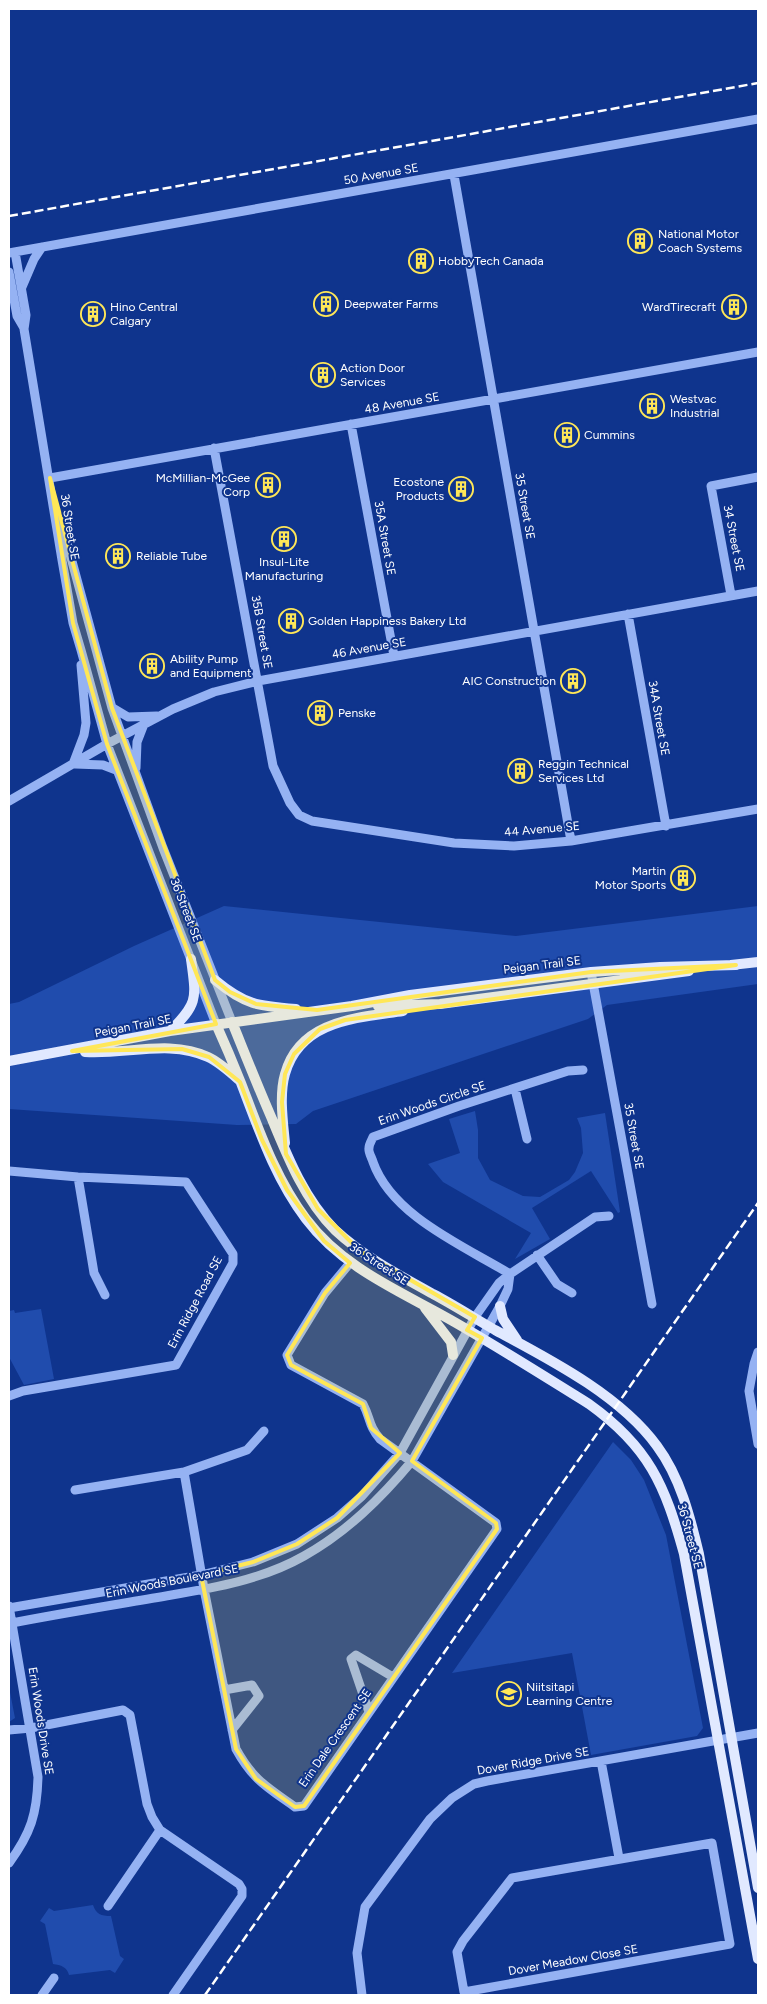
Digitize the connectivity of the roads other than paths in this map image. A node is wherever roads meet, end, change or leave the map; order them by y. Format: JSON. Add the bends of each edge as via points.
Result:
{"nodes":[{"id":1,"x":758,"y":119,"type":"edge"},
{"id":2,"x":454,"y":174,"type":"junction"},
{"id":3,"x":42,"y":248,"type":"junction"},
{"id":4,"x":12,"y":253,"type":"edge"},
{"id":5,"x":9,"y":272,"type":"edge"},
{"id":6,"x":10,"y":284,"type":"edge"},
{"id":7,"x":22,"y":289,"type":"junction"},
{"id":8,"x":24,"y":329,"type":"junction"},
{"id":9,"x":758,"y":352,"type":"edge"},
{"id":10,"x":494,"y":399,"type":"junction"},
{"id":11,"x":351,"y":424,"type":"junction"},
{"id":12,"x":214,"y":448,"type":"junction"},
{"id":13,"x":758,"y":477,"type":"edge"},
{"id":14,"x":50,"y":478,"type":"junction"},
{"id":15,"x":758,"y":590,"type":"edge"},
{"id":16,"x":732,"y":595,"type":"junction"},
{"id":17,"x":628,"y":614,"type":"junction"},
{"id":18,"x":534,"y":631,"type":"junction"},
{"id":19,"x":81,"y":650,"type":"junction"},
{"id":20,"x":394,"y":656,"type":"junction"},
{"id":21,"x":258,"y":681,"type":"junction"},
{"id":22,"x":112,"y":708,"type":"junction"},
{"id":23,"x":162,"y":715,"type":"junction"},
{"id":24,"x":144,"y":724,"type":"junction"},
{"id":25,"x":122,"y":736,"type":"junction"},
{"id":26,"x":107,"y":744,"type":"junction"},
{"id":27,"x":72,"y":764,"type":"junction"},
{"id":28,"x":116,"y":770,"type":"junction"},
{"id":29,"x":136,"y":774,"type":"junction"},
{"id":30,"x":9,"y":801,"type":"edge"},
{"id":31,"x":758,"y":809,"type":"edge"},
{"id":32,"x":298,"y":815,"type":"joint"},
{"id":33,"x":666,"y":826,"type":"junction"},
{"id":34,"x":571,"y":841,"type":"junction"},
{"id":35,"x":191,"y":959,"type":"junction"},
{"id":36,"x":758,"y":962,"type":"edge"},
{"id":37,"x":736,"y":965,"type":"junction"},
{"id":38,"x":591,"y":972,"type":"junction"},
{"id":39,"x":216,"y":980,"type":"junction"},
{"id":40,"x":593,"y":985,"type":"junction"},
{"id":41,"x":440,"y":1004,"type":"junction"},
{"id":42,"x":352,"y":1006,"type":"junction"},
{"id":43,"x":317,"y":1010,"type":"junction"},
{"id":44,"x":232,"y":1022,"type":"junction"},
{"id":45,"x":216,"y":1024,"type":"junction"},
{"id":46,"x":170,"y":1031,"type":"junction"},
{"id":47,"x":72,"y":1050,"type":"junction"},
{"id":48,"x":9,"y":1061,"type":"edge"},
{"id":49,"x":583,"y":1070,"type":"dead end"},
{"id":50,"x":240,"y":1082,"type":"junction"},
{"id":51,"x":515,"y":1089,"type":"junction"},
{"id":52,"x":527,"y":1139,"type":"dead end"},
{"id":53,"x":286,"y":1154,"type":"junction"},
{"id":54,"x":9,"y":1172,"type":"edge"},
{"id":55,"x":78,"y":1177,"type":"junction"},
{"id":56,"x":609,"y":1216,"type":"dead end"},
{"id":57,"x":537,"y":1255,"type":"junction"},
{"id":58,"x":350,"y":1263,"type":"junction"},
{"id":59,"x":510,"y":1274,"type":"junction"},
{"id":60,"x":572,"y":1293,"type":"dead end"},
{"id":61,"x":105,"y":1295,"type":"dead end"},
{"id":62,"x":652,"y":1304,"type":"dead end"},
{"id":63,"x":423,"y":1306,"type":"junction"},
{"id":64,"x":500,"y":1306,"type":"junction"},
{"id":65,"x":474,"y":1317,"type":"junction"},
{"id":66,"x":489,"y":1326,"type":"junction"},
{"id":67,"x":467,"y":1330,"type":"junction"},
{"id":68,"x":482,"y":1338,"type":"junction"},
{"id":69,"x":518,"y":1341,"type":"junction"},
{"id":70,"x":758,"y":1352,"type":"edge"},
{"id":71,"x":453,"y":1355,"type":"junction"},
{"id":72,"x":9,"y":1396,"type":"edge"},
{"id":73,"x":264,"y":1431,"type":"dead end"},
{"id":74,"x":758,"y":1444,"type":"edge"},
{"id":75,"x":400,"y":1453,"type":"junction"},
{"id":76,"x":412,"y":1461,"type":"junction"},
{"id":77,"x":184,"y":1472,"type":"junction"},
{"id":78,"x":75,"y":1490,"type":"dead end"},
{"id":79,"x":201,"y":1575,"type":"junction"},
{"id":80,"x":204,"y":1589,"type":"junction"},
{"id":81,"x":9,"y":1607,"type":"edge"},
{"id":82,"x":12,"y":1623,"type":"junction"},
{"id":83,"x":392,"y":1678,"type":"junction"},
{"id":84,"x":224,"y":1690,"type":"junction"},
{"id":85,"x":369,"y":1712,"type":"junction"},
{"id":86,"x":31,"y":1728,"type":"junction"},
{"id":87,"x":9,"y":1730,"type":"edge"},
{"id":88,"x":232,"y":1730,"type":"junction"},
{"id":89,"x":758,"y":1733,"type":"edge"},
{"id":90,"x":732,"y":1737,"type":"junction"},
{"id":91,"x":718,"y":1740,"type":"junction"},
{"id":92,"x":601,"y":1761,"type":"junction"},
{"id":93,"x":160,"y":1830,"type":"junction"},
{"id":94,"x":619,"y":1858,"type":"junction"},
{"id":95,"x":9,"y":1863,"type":"edge"},
{"id":96,"x":758,"y":1888,"type":"edge"},
{"id":97,"x":108,"y":1906,"type":"dead end"},
{"id":98,"x":758,"y":1959,"type":"edge"},
{"id":99,"x":54,"y":1978,"type":"dead end"},
{"id":100,"x":42,"y":1995,"type":"edge"},
{"id":101,"x":172,"y":1995,"type":"edge"},
{"id":102,"x":362,"y":1995,"type":"edge"}],
"edges":[{"from":1,"to":2,"type":"street","name":"50 Avenue SE"},
{"from":2,"to":3,"type":"street","name":"50 Avenue SE"},
{"from":2,"to":10,"type":"street","name":"35 Street SE"},
{"from":3,"to":4,"type":"street","name":"50 Avenue SE"},
{"from":3,"to":7,"type":"street","via":[[28,270]]},
{"from":4,"to":7,"type":"street","name":"36 Street SE"},
{"from":5,"to":6,"type":"street","name":"36 Street SE"},
{"from":6,"to":8,"type":"street","name":"36 Street SE","via":[[17,316]]},
{"from":7,"to":8,"type":"street","name":"36 Street SE","via":[[26,315]]},
{"from":8,"to":14,"type":"street","name":"36 Street SE"},
{"from":9,"to":10,"type":"street","name":"48 Avenue SE"},
{"from":10,"to":11,"type":"street","name":"48 Avenue SE"},
{"from":10,"to":18,"type":"street","name":"35 Street SE"},
{"from":11,"to":12,"type":"street","name":"48 Avenue SE"},
{"from":11,"to":20,"type":"street","name":"35A Street SE"},
{"from":12,"to":14,"type":"street","name":"48 Avenue SE"},
{"from":12,"to":21,"type":"street","name":"35B Street SE"},
{"from":13,"to":16,"type":"street","name":"34 Street SE","via":[[711,486]]},
{"from":14,"to":19,"type":"street","name":"36 Street SE","via":[[70,605]]},
{"from":14,"to":22,"type":"street","name":"36 Street SE"},
{"from":15,"to":16,"type":"street","name":"46 Avenue SE"},
{"from":16,"to":17,"type":"street","name":"46 Avenue SE"},
{"from":17,"to":18,"type":"street","name":"46 Avenue SE"},
{"from":17,"to":33,"type":"street","name":"34A Street SE"},
{"from":18,"to":20,"type":"street","name":"46 Avenue SE"},
{"from":18,"to":34,"type":"street","name":"35 Street SE"},
{"from":19,"to":26,"type":"street","name":"36 Street SE"},
{"from":19,"to":27,"type":"street","via":[[86,723]]},
{"from":20,"to":21,"type":"street","name":"46 Avenue SE"},
{"from":21,"to":23,"type":"street","name":"46 Avenue SE","via":[[214,692]]},
{"from":21,"to":32,"type":"street","name":"35B Street SE","via":[[273,766]]},
{"from":22,"to":23,"type":"street","via":[[128,717]]},
{"from":22,"to":25,"type":"street","name":"36 Street SE"},
{"from":23,"to":24,"type":"street","name":"46 Avenue SE"},
{"from":24,"to":25,"type":"street","name":"46 Avenue SE"},
{"from":24,"to":29,"type":"street","via":[[138,742]]},
{"from":25,"to":26,"type":"street","name":"46 Avenue SE"},
{"from":25,"to":29,"type":"street","name":"36 Street SE"},
{"from":26,"to":27,"type":"street","name":"46 Avenue SE"},
{"from":26,"to":28,"type":"street","name":"36 Street SE"},
{"from":27,"to":28,"type":"street","via":[[103,764]]},
{"from":27,"to":30,"type":"street","name":"46 Avenue SE"},
{"from":28,"to":35,"type":"street","name":"36 Street SE"},
{"from":29,"to":39,"type":"street","name":"36 Street SE"},
{"from":31,"to":33,"type":"street","name":"44 Avenue SE"},
{"from":32,"to":34,"type":"street","name":"44 Avenue SE","via":[[312,821],[454,843],[514,846]]},
{"from":33,"to":34,"type":"street","name":"44 Avenue SE"},
{"from":35,"to":45,"type":"street","name":"36 Street SE"},
{"from":35,"to":46,"type":"main road","via":[[195,986],[193,1004]]},
{"from":36,"to":37,"type":"main road","name":"Peigan Trail SE"},
{"from":37,"to":38,"type":"main road","name":"Peigan Trail SE"},
{"from":37,"to":40,"type":"main road","name":"Peigan Trail SE"},
{"from":38,"to":40,"type":"street","name":"35 Street SE"},
{"from":38,"to":42,"type":"main road","name":"Peigan Trail SE","via":[[410,995]]},
{"from":39,"to":43,"type":"main road","via":[[243,1000],[272,1007]]},
{"from":39,"to":44,"type":"street","name":"36 Street SE"},
{"from":40,"to":41,"type":"main road","name":"Peigan Trail SE"},
{"from":40,"to":62,"type":"street","name":"35 Street SE"},
{"from":41,"to":42,"type":"main road","name":"Peigan Trail SE"},
{"from":41,"to":53,"type":"main road","via":[[345,1020],[320,1029],[305,1039],[284,1074],[282,1102]]},
{"from":42,"to":43,"type":"main road","name":"Peigan Trail SE"},
{"from":43,"to":44,"type":"main road","name":"Peigan Trail SE"},
{"from":44,"to":45,"type":"main road","name":"Peigan Trail SE"},
{"from":44,"to":53,"type":"main road","name":"36 Street SE"},
{"from":45,"to":46,"type":"main road","name":"Peigan Trail SE"},
{"from":45,"to":50,"type":"main road","name":"36 Street SE"},
{"from":46,"to":47,"type":"main road","name":"Peigan Trail SE"},
{"from":47,"to":48,"type":"main road","name":"Peigan Trail SE"},
{"from":47,"to":50,"type":"main road","via":[[104,1053],[182,1049],[209,1057]]},
{"from":49,"to":51,"type":"street","name":"Erin Woods Circle SE","via":[[568,1071]]},
{"from":50,"to":58,"type":"main road","name":"36 Street SE","via":[[286,1190],[324,1241]]},
{"from":51,"to":52,"type":"street"},
{"from":51,"to":59,"type":"street","name":"Erin Woods Circle SE","via":[[373,1137],[368,1148],[376,1170],[402,1205],[426,1225]]},
{"from":53,"to":65,"type":"main road","name":"36 Street SE","via":[[318,1209],[341,1235],[360,1251]]},
{"from":54,"to":55,"type":"street","name":"Erin Ridge Road SE"},
{"from":55,"to":61,"type":"street","via":[[94,1273]]},
{"from":55,"to":72,"type":"street","name":"Erin Ridge Road SE","via":[[186,1182],[233,1254],[234,1263],[176,1365]]},
{"from":56,"to":57,"type":"street","via":[[595,1217]]},
{"from":57,"to":59,"type":"street"},
{"from":57,"to":60,"type":"street","via":[[557,1284]]},
{"from":58,"to":63,"type":"main road","name":"36 Street SE"},
{"from":58,"to":75,"type":"street","name":"Erin Dale Crescent SE","via":[[325,1293],[288,1355],[291,1365],[363,1404],[371,1428]]},
{"from":59,"to":64,"type":"street"},
{"from":59,"to":65,"type":"street","via":[[499,1283]]},
{"from":63,"to":67,"type":"main road","name":"36 Street SE"},
{"from":63,"to":71,"type":"main road","via":[[451,1342]]},
{"from":64,"to":66,"type":"street"},
{"from":64,"to":69,"type":"main road","via":[[503,1319]]},
{"from":65,"to":66,"type":"main road","name":"36 Street SE"},
{"from":65,"to":67,"type":"street","name":"Erin Woods Boulevard SE"},
{"from":66,"to":68,"type":"street","name":"Erin Woods Boulevard SE"},
{"from":66,"to":69,"type":"main road","name":"36 Street SE"},
{"from":67,"to":68,"type":"main road","name":"36 Street SE"},
{"from":67,"to":71,"type":"street","name":"Erin Woods Boulevard SE"},
{"from":68,"to":76,"type":"street","name":"Erin Woods Boulevard SE"},
{"from":68,"to":91,"type":"main road","name":"36 Street SE","via":[[609,1418],[641,1450],[654,1470],[684,1554]]},
{"from":69,"to":90,"type":"main road","name":"36 Street SE","via":[[618,1404],[656,1445],[667,1462],[691,1519]]},
{"from":70,"to":74,"type":"street","via":[[749,1391]]},
{"from":71,"to":75,"type":"street","name":"Erin Woods Boulevard SE"},
{"from":73,"to":77,"type":"street","via":[[247,1450]]},
{"from":75,"to":76,"type":"street","name":"Erin Dale Crescent SE"},
{"from":75,"to":79,"type":"street","name":"Erin Woods Boulevard SE","via":[[362,1496],[337,1518],[297,1544],[253,1562]]},
{"from":76,"to":80,"type":"street","name":"Erin Woods Boulevard SE","via":[[388,1489],[342,1532],[303,1557],[259,1576]]},
{"from":76,"to":83,"type":"street","name":"Erin Dale Crescent SE","via":[[496,1523],[497,1529]]},
{"from":77,"to":78,"type":"street"},
{"from":77,"to":79,"type":"street","name":"Erin Dale Crescent SE"},
{"from":79,"to":80,"type":"street","name":"Erin Dale Crescent SE"},
{"from":79,"to":81,"type":"street","name":"Erin Woods Boulevard SE"},
{"from":80,"to":82,"type":"street","name":"Erin Woods Boulevard SE"},
{"from":80,"to":84,"type":"street","name":"Erin Dale Crescent SE"},
{"from":81,"to":82,"type":"street","name":"Erin Woods Drive SE"},
{"from":82,"to":86,"type":"street","name":"Erin Woods Drive SE"},
{"from":83,"to":85,"type":"street","name":"Erin Dale Crescent SE"},
{"from":83,"to":85,"type":"street","via":[[356,1655],[352,1659]]},
{"from":84,"to":88,"type":"street","name":"Erin Dale Crescent SE"},
{"from":84,"to":88,"type":"street","via":[[252,1685],[259,1696]]},
{"from":85,"to":88,"type":"street","name":"Erin Dale Crescent SE","via":[[304,1806],[295,1807],[256,1779],[236,1749]]},
{"from":86,"to":87,"type":"street"},
{"from":86,"to":93,"type":"street","via":[[123,1710],[130,1715],[147,1804]]},
{"from":86,"to":95,"type":"street","name":"Erin Woods Drive SE","via":[[38,1777],[37,1800],[24,1843]]},
{"from":89,"to":90,"type":"street","name":"Dover Ridge Drive SE"},
{"from":90,"to":91,"type":"street","name":"Dover Ridge Drive SE"},
{"from":90,"to":96,"type":"main road","name":"36 Street SE"},
{"from":91,"to":92,"type":"street","name":"Dover Ridge Drive SE"},
{"from":91,"to":98,"type":"main road","name":"36 Street SE"},
{"from":92,"to":94,"type":"street"},
{"from":92,"to":102,"type":"street","name":"Dover Ridge Drive SE","via":[[474,1784],[452,1798],[430,1819],[366,1907],[356,1952]]},
{"from":93,"to":97,"type":"street"},
{"from":93,"to":101,"type":"street","via":[[242,1889],[242,1896]]},
{"from":94,"to":94,"type":"street","name":"Dover Meadow Close SE","via":[[712,1843],[730,1944],[464,1992],[457,1952],[512,1878]]},
{"from":99,"to":100,"type":"street"}]}
